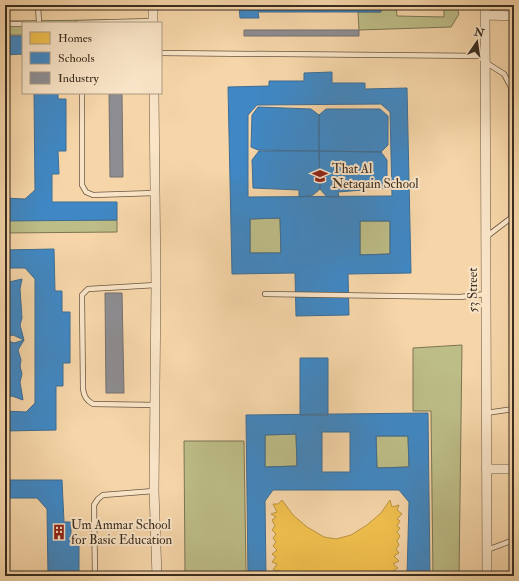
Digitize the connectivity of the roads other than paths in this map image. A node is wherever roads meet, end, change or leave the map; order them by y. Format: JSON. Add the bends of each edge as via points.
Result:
{"nodes":[{"id":1,"x":6,"y":5,"type":"edge"},
{"id":2,"x":38,"y":5,"type":"edge"},
{"id":3,"x":153,"y":5,"type":"edge"},
{"id":4,"x":485,"y":5,"type":"edge"},
{"id":5,"x":485,"y":15,"type":"junction"},
{"id":6,"x":514,"y":16,"type":"edge"},
{"id":7,"x":39,"y":22,"type":"edge"},
{"id":8,"x":153,"y":22,"type":"edge"},
{"id":9,"x":5,"y":24,"type":"edge"},
{"id":10,"x":22,"y":24,"type":"edge"},
{"id":11,"x":162,"y":53,"type":"edge"},
{"id":12,"x":485,"y":59,"type":"junction"},
{"id":13,"x":82,"y":94,"type":"edge"},
{"id":14,"x":154,"y":94,"type":"edge"},
{"id":15,"x":155,"y":193,"type":"junction"},
{"id":16,"x":512,"y":193,"type":"edge"},
{"id":17,"x":511,"y":218,"type":"junction"},
{"id":18,"x":486,"y":237,"type":"junction"},
{"id":19,"x":156,"y":285,"type":"junction"},
{"id":20,"x":513,"y":290,"type":"edge"},
{"id":21,"x":265,"y":294,"type":"dead end"},
{"id":22,"x":486,"y":294,"type":"junction"},
{"id":23,"x":156,"y":406,"type":"junction"},
{"id":24,"x":513,"y":409,"type":"edge"},
{"id":25,"x":486,"y":413,"type":"junction"},
{"id":26,"x":514,"y":468,"type":"edge"},
{"id":27,"x":486,"y":469,"type":"junction"},
{"id":28,"x":154,"y":491,"type":"junction"},
{"id":29,"x":514,"y":538,"type":"edge"},
{"id":30,"x":486,"y":550,"type":"junction"},
{"id":31,"x":95,"y":576,"type":"edge"},
{"id":32,"x":157,"y":576,"type":"edge"},
{"id":33,"x":487,"y":576,"type":"edge"}],
"edges":[{"from":1,"to":9,"type":"lane"},
{"from":2,"to":7,"type":"lane"},
{"from":3,"to":8,"type":"street"},
{"from":4,"to":5,"type":"street","name":"53 Street"},
{"from":5,"to":6,"type":"street"},
{"from":5,"to":12,"type":"street","name":"53 Street"},
{"from":9,"to":10,"type":"lane"},
{"from":11,"to":12,"type":"lane"},
{"from":12,"to":16,"type":"lane","via":[[504,74],[511,87]]},
{"from":12,"to":18,"type":"street","name":"53 Street"},
{"from":13,"to":15,"type":"lane","via":[[82,185],[86,192],[92,195]]},
{"from":14,"to":15,"type":"street"},
{"from":15,"to":19,"type":"street"},
{"from":16,"to":17,"type":"lane"},
{"from":17,"to":18,"type":"lane"},
{"from":17,"to":20,"type":"lane"},
{"from":18,"to":22,"type":"street","name":"53 Street"},
{"from":19,"to":23,"type":"street"},
{"from":19,"to":23,"type":"lane","via":[[88,289],[82,295],[83,389],[87,400],[93,404]]},
{"from":20,"to":24,"type":"lane"},
{"from":21,"to":22,"type":"lane","via":[[460,297]]},
{"from":22,"to":25,"type":"street","name":"53 Street"},
{"from":23,"to":28,"type":"street"},
{"from":24,"to":25,"type":"lane"},
{"from":25,"to":27,"type":"street","name":"53 Street"},
{"from":26,"to":27,"type":"street"},
{"from":27,"to":30,"type":"street","name":"53 Street"},
{"from":28,"to":31,"type":"lane","via":[[103,495],[98,499],[94,505]]},
{"from":28,"to":32,"type":"street"},
{"from":29,"to":30,"type":"lane"},
{"from":30,"to":33,"type":"street","name":"53 Street"}]}
